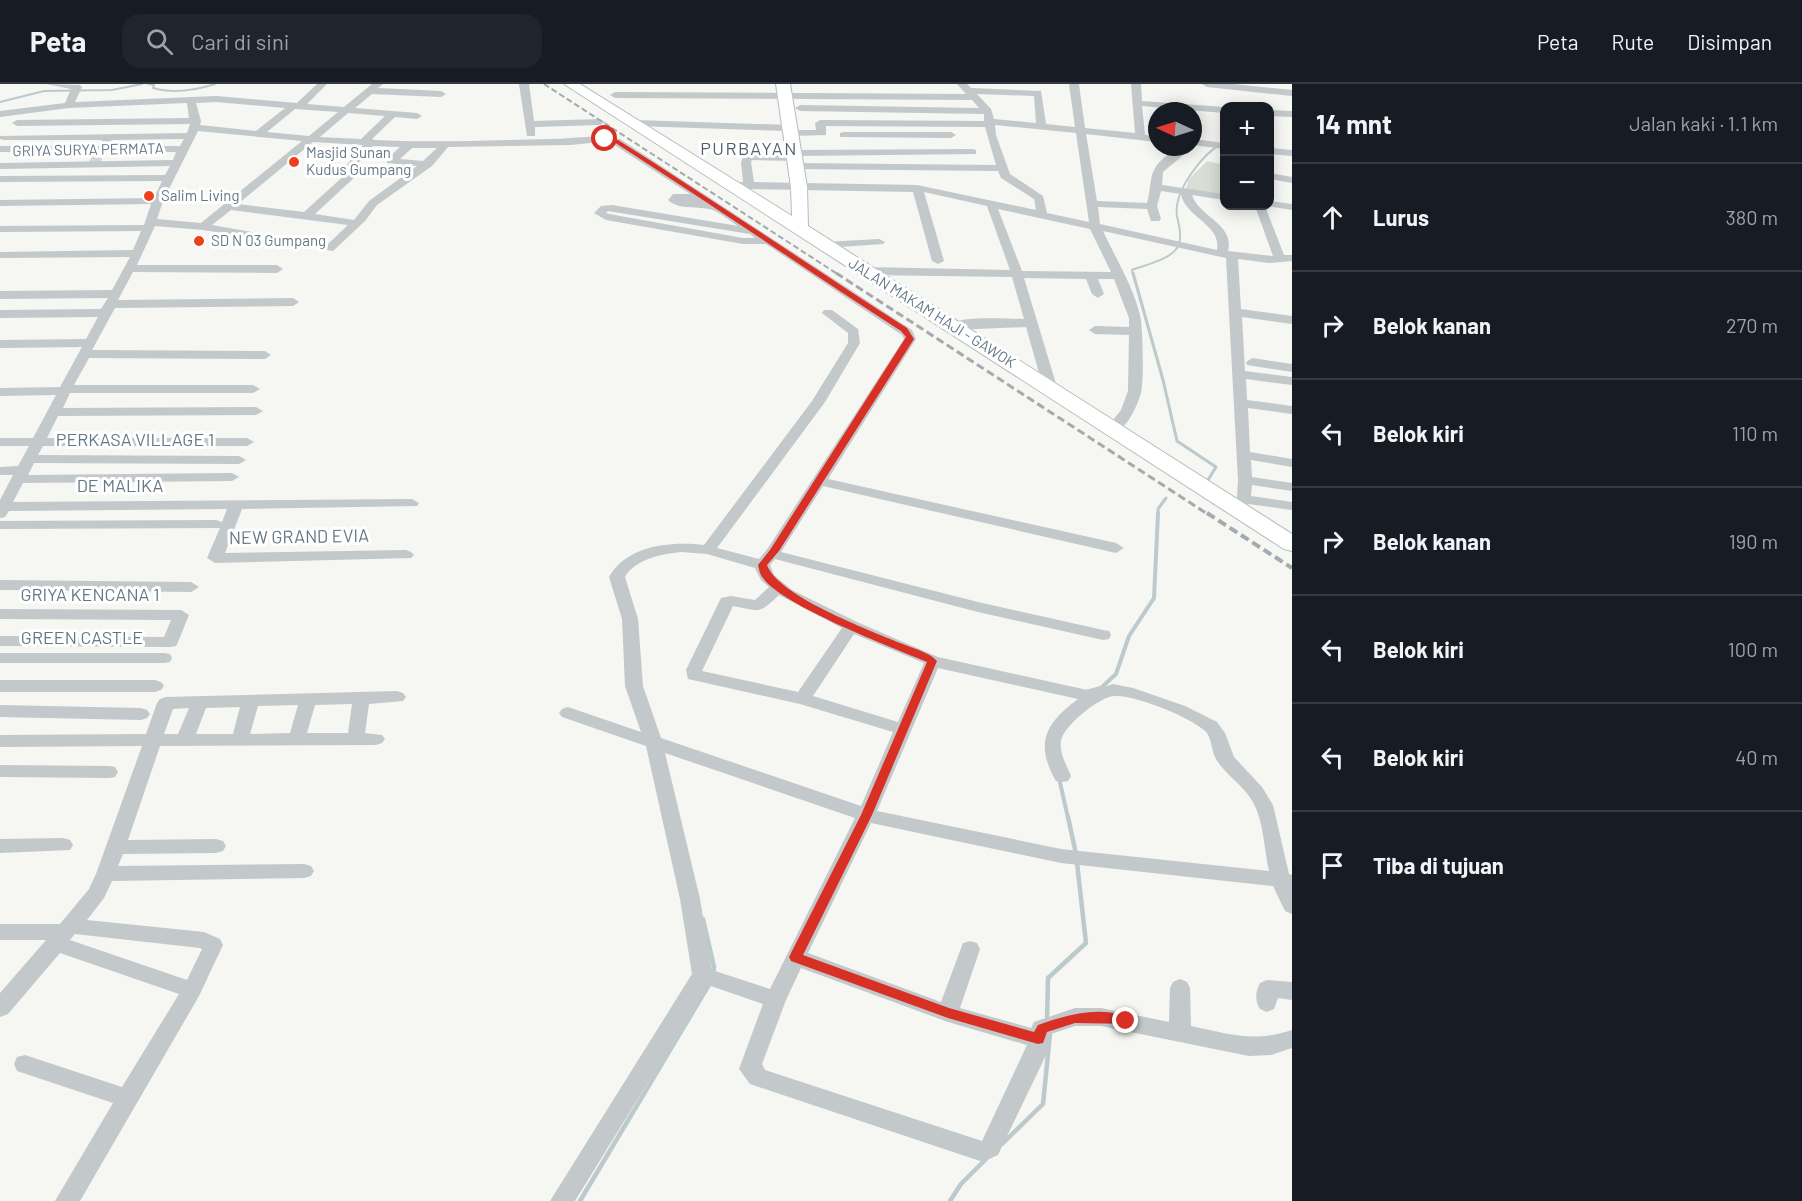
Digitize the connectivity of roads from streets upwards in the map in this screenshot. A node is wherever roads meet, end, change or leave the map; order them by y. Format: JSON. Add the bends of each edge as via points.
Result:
{"nodes":[{"id":1,"x":51,"y":84,"type":"edge"},
{"id":2,"x":304,"y":84,"type":"edge"},
{"id":3,"x":406,"y":84,"type":"edge"},
{"id":4,"x":524,"y":84,"type":"edge"},
{"id":5,"x":571,"y":84,"type":"edge"},
{"id":6,"x":606,"y":84,"type":"edge"},
{"id":7,"x":1018,"y":84,"type":"edge"},
{"id":8,"x":1074,"y":84,"type":"edge"},
{"id":9,"x":1207,"y":84,"type":"edge"},
{"id":10,"x":321,"y":85,"type":"edge"},
{"id":11,"x":375,"y":87,"type":"edge"},
{"id":12,"x":1287,"y":90,"type":"edge"},
{"id":13,"x":969,"y":91,"type":"edge"},
{"id":14,"x":1038,"y":93,"type":"junction"},
{"id":15,"x":1136,"y":93,"type":"edge"},
{"id":16,"x":441,"y":94,"type":"dead end"},
{"id":17,"x":785,"y":96,"type":"edge"},
{"id":18,"x":191,"y":101,"type":"junction"},
{"id":19,"x":252,"y":102,"type":"junction"},
{"id":20,"x":615,"y":103,"type":"junction"},
{"id":21,"x":69,"y":105,"type":"junction"},
{"id":22,"x":296,"y":106,"type":"junction"},
{"id":23,"x":26,"y":110,"type":"junction"},
{"id":24,"x":347,"y":110,"type":"junction"},
{"id":25,"x":870,"y":110,"type":"junction"},
{"id":26,"x":1220,"y":110,"type":"edge"},
{"id":27,"x":239,"y":112,"type":"dead end"},
{"id":28,"x":1274,"y":112,"type":"edge"},
{"id":29,"x":0,"y":114,"type":"edge"},
{"id":30,"x":393,"y":114,"type":"junction"},
{"id":31,"x":1292,"y":114,"type":"edge"},
{"id":32,"x":417,"y":116,"type":"dead end"},
{"id":33,"x":600,"y":122,"type":"dead end"},
{"id":34,"x":16,"y":123,"type":"junction"},
{"id":35,"x":635,"y":123,"type":"junction"},
{"id":36,"x":872,"y":123,"type":"junction"},
{"id":37,"x":990,"y":123,"type":"junction"},
{"id":38,"x":531,"y":124,"type":"junction"},
{"id":39,"x":1041,"y":126,"type":"junction"},
{"id":40,"x":194,"y":128,"type":"junction"},
{"id":41,"x":790,"y":130,"type":"junction"},
{"id":42,"x":1083,"y":132,"type":"junction"},
{"id":43,"x":258,"y":134,"type":"junction"},
{"id":44,"x":570,"y":135,"type":"dead end"},
{"id":45,"x":844,"y":135,"type":"dead end"},
{"id":46,"x":968,"y":135,"type":"dead end"},
{"id":47,"x":979,"y":135,"type":"dead end"},
{"id":48,"x":109,"y":136,"type":"junction"},
{"id":49,"x":1140,"y":137,"type":"junction"},
{"id":50,"x":1148,"y":138,"type":"edge"},
{"id":51,"x":2,"y":139,"type":"edge"},
{"id":52,"x":311,"y":139,"type":"junction"},
{"id":53,"x":232,"y":140,"type":"dead end"},
{"id":54,"x":532,"y":140,"type":"junction"},
{"id":55,"x":367,"y":142,"type":"junction"},
{"id":56,"x":1202,"y":144,"type":"edge"},
{"id":57,"x":410,"y":145,"type":"junction"},
{"id":58,"x":445,"y":145,"type":"junction"},
{"id":59,"x":1220,"y":145,"type":"edge"},
{"id":60,"x":300,"y":148,"type":"junction"},
{"id":61,"x":0,"y":149,"type":"edge"},
{"id":62,"x":102,"y":149,"type":"junction"},
{"id":63,"x":183,"y":149,"type":"junction"},
{"id":64,"x":1274,"y":151,"type":"edge"},
{"id":65,"x":972,"y":152,"type":"dead end"},
{"id":66,"x":1292,"y":153,"type":"edge"},
{"id":67,"x":1175,"y":156,"type":"edge"},
{"id":68,"x":177,"y":163,"type":"junction"},
{"id":69,"x":428,"y":164,"type":"junction"},
{"id":70,"x":0,"y":166,"type":"edge"},
{"id":71,"x":796,"y":168,"type":"junction"},
{"id":72,"x":999,"y":173,"type":"junction"},
{"id":73,"x":168,"y":178,"type":"junction"},
{"id":74,"x":1274,"y":178,"type":"edge"},
{"id":75,"x":0,"y":179,"type":"edge"},
{"id":76,"x":1292,"y":180,"type":"edge"},
{"id":77,"x":741,"y":185,"type":"junction"},
{"id":78,"x":1157,"y":187,"type":"junction"},
{"id":79,"x":917,"y":188,"type":"junction"},
{"id":80,"x":1183,"y":190,"type":"junction"},
{"id":81,"x":1220,"y":196,"type":"edge"},
{"id":82,"x":707,"y":199,"type":"junction"},
{"id":83,"x":158,"y":201,"type":"junction"},
{"id":84,"x":0,"y":203,"type":"edge"},
{"id":85,"x":1092,"y":204,"type":"junction"},
{"id":86,"x":1274,"y":205,"type":"edge"},
{"id":87,"x":228,"y":206,"type":"junction"},
{"id":88,"x":992,"y":206,"type":"junction"},
{"id":89,"x":1152,"y":206,"type":"junction"},
{"id":90,"x":719,"y":207,"type":"junction"},
{"id":91,"x":1292,"y":207,"type":"edge"},
{"id":92,"x":1262,"y":210,"type":"edge"},
{"id":93,"x":43,"y":212,"type":"dead end"},
{"id":94,"x":0,"y":213,"type":"edge"},
{"id":95,"x":1042,"y":215,"type":"junction"},
{"id":96,"x":306,"y":216,"type":"junction"},
{"id":97,"x":1155,"y":219,"type":"dead end"},
{"id":98,"x":356,"y":223,"type":"junction"},
{"id":99,"x":149,"y":225,"type":"junction"},
{"id":100,"x":202,"y":227,"type":"junction"},
{"id":101,"x":1095,"y":227,"type":"junction"},
{"id":102,"x":0,"y":229,"type":"edge"},
{"id":103,"x":800,"y":230,"type":"junction"},
{"id":104,"x":755,"y":231,"type":"junction"},
{"id":105,"x":769,"y":242,"type":"junction"},
{"id":106,"x":879,"y":242,"type":"dead end"},
{"id":107,"x":825,"y":245,"type":"junction"},
{"id":108,"x":138,"y":253,"type":"junction"},
{"id":109,"x":0,"y":255,"type":"edge"},
{"id":110,"x":1227,"y":255,"type":"junction"},
{"id":111,"x":1286,"y":259,"type":"edge"},
{"id":112,"x":938,"y":261,"type":"dead end"},
{"id":113,"x":130,"y":268,"type":"junction"},
{"id":114,"x":277,"y":269,"type":"dead end"},
{"id":115,"x":865,"y":271,"type":"junction"},
{"id":116,"x":1017,"y":273,"type":"junction"},
{"id":117,"x":1091,"y":276,"type":"junction"},
{"id":118,"x":1118,"y":276,"type":"junction"},
{"id":119,"x":1098,"y":294,"type":"dead end"},
{"id":120,"x":0,"y":295,"type":"edge"},
{"id":121,"x":293,"y":302,"type":"dead end"},
{"id":122,"x":111,"y":304,"type":"junction"},
{"id":123,"x":828,"y":313,"type":"dead end"},
{"id":124,"x":1241,"y":313,"type":"dead end"},
{"id":125,"x":0,"y":314,"type":"edge"},
{"id":126,"x":1292,"y":320,"type":"edge"},
{"id":127,"x":1031,"y":323,"type":"junction"},
{"id":128,"x":952,"y":326,"type":"junction"},
{"id":129,"x":1095,"y":330,"type":"dead end"},
{"id":130,"x":1136,"y":331,"type":"junction"},
{"id":131,"x":2,"y":341,"type":"edge"},
{"id":132,"x":87,"y":348,"type":"junction"},
{"id":133,"x":265,"y":355,"type":"dead end"},
{"id":134,"x":1252,"y":362,"type":"dead end"},
{"id":135,"x":1292,"y":368,"type":"edge"},
{"id":136,"x":1239,"y":374,"type":"junction"},
{"id":137,"x":1292,"y":381,"type":"edge"},
{"id":138,"x":1050,"y":387,"type":"junction"},
{"id":139,"x":253,"y":388,"type":"dead end"},
{"id":140,"x":65,"y":390,"type":"junction"},
{"id":141,"x":0,"y":392,"type":"edge"},
{"id":142,"x":1243,"y":403,"type":"dead end"},
{"id":143,"x":1292,"y":410,"type":"edge"},
{"id":144,"x":256,"y":411,"type":"dead end"},
{"id":145,"x":54,"y":412,"type":"junction"},
{"id":146,"x":1113,"y":429,"type":"junction"},
{"id":147,"x":39,"y":441,"type":"junction"},
{"id":148,"x":0,"y":442,"type":"edge"},
{"id":149,"x":247,"y":442,"type":"dead end"},
{"id":150,"x":1244,"y":455,"type":"junction"},
{"id":151,"x":239,"y":460,"type":"dead end"},
{"id":152,"x":1292,"y":463,"type":"edge"},
{"id":153,"x":25,"y":470,"type":"junction"},
{"id":154,"x":0,"y":471,"type":"edge"},
{"id":155,"x":232,"y":477,"type":"dead end"},
{"id":156,"x":1245,"y":480,"type":"junction"},
{"id":157,"x":819,"y":481,"type":"junction"},
{"id":158,"x":1292,"y":487,"type":"edge"},
{"id":159,"x":411,"y":503,"type":"dead end"},
{"id":160,"x":1240,"y":504,"type":"junction"},
{"id":161,"x":236,"y":505,"type":"junction"},
{"id":162,"x":1292,"y":506,"type":"edge"},
{"id":163,"x":2,"y":510,"type":"edge"},
{"id":164,"x":216,"y":524,"type":"dead end"},
{"id":165,"x":0,"y":525,"type":"edge"},
{"id":166,"x":1292,"y":544,"type":"edge"},
{"id":167,"x":1116,"y":548,"type":"dead end"},
{"id":168,"x":708,"y":550,"type":"junction"},
{"id":169,"x":406,"y":555,"type":"dead end"},
{"id":170,"x":767,"y":560,"type":"junction"},
{"id":171,"x":0,"y":585,"type":"edge"},
{"id":172,"x":191,"y":587,"type":"dead end"},
{"id":173,"x":778,"y":587,"type":"junction"},
{"id":174,"x":0,"y":614,"type":"edge"},
{"id":175,"x":851,"y":627,"type":"junction"},
{"id":176,"x":1103,"y":635,"type":"dead end"},
{"id":177,"x":0,"y":641,"type":"edge"},
{"id":178,"x":167,"y":650,"type":"junction"},
{"id":179,"x":0,"y":658,"type":"edge"},
{"id":180,"x":933,"y":661,"type":"junction"},
{"id":181,"x":0,"y":686,"type":"edge"},
{"id":182,"x":155,"y":686,"type":"dead end"},
{"id":183,"x":1087,"y":695,"type":"junction"},
{"id":184,"x":397,"y":697,"type":"dead end"},
{"id":185,"x":361,"y":698,"type":"junction"},
{"id":186,"x":308,"y":699,"type":"junction"},
{"id":187,"x":802,"y":699,"type":"junction"},
{"id":188,"x":251,"y":700,"type":"junction"},
{"id":189,"x":200,"y":702,"type":"junction"},
{"id":190,"x":0,"y":711,"type":"edge"},
{"id":191,"x":568,"y":713,"type":"dead end"},
{"id":192,"x":141,"y":714,"type":"dead end"},
{"id":193,"x":902,"y":729,"type":"junction"},
{"id":194,"x":356,"y":738,"type":"junction"},
{"id":195,"x":152,"y":739,"type":"junction"},
{"id":196,"x":185,"y":739,"type":"junction"},
{"id":197,"x":240,"y":739,"type":"junction"},
{"id":198,"x":297,"y":739,"type":"junction"},
{"id":199,"x":376,"y":739,"type":"dead end"},
{"id":200,"x":0,"y":741,"type":"edge"},
{"id":201,"x":654,"y":743,"type":"junction"},
{"id":202,"x":0,"y":771,"type":"edge"},
{"id":203,"x":109,"y":772,"type":"dead end"},
{"id":204,"x":1062,"y":776,"type":"dead end"},
{"id":205,"x":866,"y":815,"type":"junction"},
{"id":206,"x":63,"y":845,"type":"dead end"},
{"id":207,"x":0,"y":846,"type":"edge"},
{"id":208,"x":216,"y":846,"type":"dead end"},
{"id":209,"x":114,"y":847,"type":"junction"},
{"id":210,"x":304,"y":871,"type":"dead end"},
{"id":211,"x":106,"y":874,"type":"junction"},
{"id":212,"x":1286,"y":881,"type":"edge"},
{"id":213,"x":1292,"y":906,"type":"edge"},
{"id":214,"x":0,"y":932,"type":"edge"},
{"id":215,"x":63,"y":934,"type":"junction"},
{"id":216,"x":970,"y":949,"type":"dead end"},
{"id":217,"x":795,"y":957,"type":"junction"},
{"id":218,"x":709,"y":977,"type":"junction"},
{"id":219,"x":1180,"y":988,"type":"dead end"},
{"id":220,"x":192,"y":990,"type":"junction"},
{"id":221,"x":1292,"y":991,"type":"edge"},
{"id":222,"x":775,"y":1000,"type":"junction"},
{"id":223,"x":1267,"y":1003,"type":"dead end"},
{"id":224,"x":0,"y":1008,"type":"edge"},
{"id":225,"x":948,"y":1012,"type":"junction"},
{"id":226,"x":1044,"y":1031,"type":"junction"},
{"id":227,"x":1180,"y":1032,"type":"junction"},
{"id":228,"x":1292,"y":1039,"type":"edge"},
{"id":229,"x":25,"y":1064,"type":"dead end"},
{"id":230,"x":128,"y":1099,"type":"junction"},
{"id":231,"x":67,"y":1201,"type":"edge"},
{"id":232,"x":562,"y":1201,"type":"edge"}],
"edges":[{"from":1,"to":21,"type":"street","via":[[77,87]]},
{"from":2,"to":10,"type":"street"},
{"from":3,"to":11,"type":"street"},
{"from":4,"to":38,"type":"street"},
{"from":5,"to":20,"type":"street","name":"JALAN MAKAM HAJI - GAWOK"},
{"from":6,"to":20,"type":"street"},
{"from":7,"to":14,"type":"street","via":[[1035,87]]},
{"from":8,"to":42,"type":"street"},
{"from":9,"to":12,"type":"street"},
{"from":10,"to":22,"type":"street"},
{"from":11,"to":16,"type":"street"},
{"from":11,"to":24,"type":"street"},
{"from":13,"to":14,"type":"street"},
{"from":13,"to":17,"type":"street"},
{"from":13,"to":37,"type":"street"},
{"from":14,"to":39,"type":"street"},
{"from":15,"to":26,"type":"street","via":[[1176,106]]},
{"from":15,"to":49,"type":"street"},
{"from":17,"to":20,"type":"street"},
{"from":17,"to":25,"type":"street"},
{"from":17,"to":41,"type":"street"},
{"from":18,"to":19,"type":"street"},
{"from":18,"to":21,"type":"street"},
{"from":18,"to":40,"type":"street"},
{"from":19,"to":22,"type":"street"},
{"from":19,"to":27,"type":"street"},
{"from":20,"to":35,"type":"street","name":"JALAN MAKAM HAJI - GAWOK"},
{"from":21,"to":23,"type":"street"},
{"from":22,"to":24,"type":"street"},
{"from":22,"to":43,"type":"street"},
{"from":23,"to":29,"type":"street"},
{"from":23,"to":34,"type":"street"},
{"from":24,"to":30,"type":"street"},
{"from":24,"to":52,"type":"street"},
{"from":25,"to":36,"type":"street"},
{"from":25,"to":37,"type":"street"},
{"from":28,"to":31,"type":"street"},
{"from":30,"to":32,"type":"street"},
{"from":30,"to":55,"type":"street"},
{"from":33,"to":38,"type":"street"},
{"from":34,"to":40,"type":"street"},
{"from":34,"to":51,"type":"street"},
{"from":35,"to":41,"type":"street"},
{"from":35,"to":77,"type":"street","name":"JALAN MAKAM HAJI - GAWOK"},
{"from":36,"to":37,"type":"street"},
{"from":36,"to":41,"type":"street","via":[[820,123],[822,133]]},
{"from":37,"to":39,"type":"street"},
{"from":37,"to":47,"type":"street"},
{"from":37,"to":72,"type":"street"},
{"from":38,"to":54,"type":"street"},
{"from":39,"to":42,"type":"street"},
{"from":40,"to":43,"type":"street"},
{"from":40,"to":48,"type":"street"},
{"from":40,"to":63,"type":"street"},
{"from":41,"to":71,"type":"street"},
{"from":42,"to":49,"type":"street"},
{"from":42,"to":85,"type":"street"},
{"from":43,"to":52,"type":"street"},
{"from":44,"to":54,"type":"street"},
{"from":45,"to":46,"type":"street"},
{"from":48,"to":51,"type":"street"},
{"from":48,"to":62,"type":"street"},
{"from":49,"to":50,"type":"street"},
{"from":52,"to":55,"type":"street"},
{"from":52,"to":60,"type":"street"},
{"from":53,"to":60,"type":"street"},
{"from":54,"to":58,"type":"street"},
{"from":54,"to":82,"type":"street","via":[[616,141]]},
{"from":55,"to":57,"type":"street"},
{"from":55,"to":96,"type":"street","via":[[350,167],[352,174]]},
{"from":56,"to":59,"type":"street"},
{"from":57,"to":58,"type":"street"},
{"from":57,"to":69,"type":"street","via":[[391,161]]},
{"from":58,"to":69,"type":"street"},
{"from":60,"to":87,"type":"street"},
{"from":61,"to":62,"type":"street"},
{"from":62,"to":63,"type":"street"},
{"from":63,"to":68,"type":"street"},
{"from":64,"to":66,"type":"street"},
{"from":65,"to":71,"type":"street"},
{"from":67,"to":78,"type":"street","via":[[1158,171]]},
{"from":68,"to":70,"type":"street","name":"GRIYA SURYA PERMATA"},
{"from":68,"to":73,"type":"street"},
{"from":69,"to":98,"type":"street","via":[[373,203]]},
{"from":71,"to":72,"type":"street"},
{"from":71,"to":77,"type":"street"},
{"from":71,"to":77,"type":"street","via":[[747,157]]},
{"from":71,"to":79,"type":"street"},
{"from":71,"to":103,"type":"street"},
{"from":72,"to":95,"type":"street","via":[[1039,198]]},
{"from":73,"to":75,"type":"street"},
{"from":73,"to":83,"type":"street"},
{"from":74,"to":76,"type":"street"},
{"from":77,"to":103,"type":"street","name":"JALAN MAKAM HAJI - GAWOK"},
{"from":78,"to":80,"type":"street"},
{"from":78,"to":89,"type":"street"},
{"from":79,"to":88,"type":"street"},
{"from":79,"to":112,"type":"street"},
{"from":80,"to":81,"type":"street"},
{"from":80,"to":110,"type":"street","via":[[1222,236]]},
{"from":82,"to":90,"type":"street"},
{"from":82,"to":90,"type":"street","via":[[677,196],[673,200]]},
{"from":83,"to":84,"type":"street"},
{"from":83,"to":99,"type":"street"},
{"from":85,"to":89,"type":"street"},
{"from":85,"to":101,"type":"street"},
{"from":86,"to":91,"type":"street"},
{"from":87,"to":96,"type":"street"},
{"from":87,"to":100,"type":"street"},
{"from":88,"to":95,"type":"street"},
{"from":88,"to":116,"type":"street"},
{"from":89,"to":97,"type":"street"},
{"from":90,"to":104,"type":"street"},
{"from":92,"to":111,"type":"street"},
{"from":93,"to":94,"type":"street"},
{"from":95,"to":101,"type":"street"},
{"from":96,"to":98,"type":"street"},
{"from":98,"to":100,"type":"street","via":[[329,249]]},
{"from":99,"to":100,"type":"street"},
{"from":99,"to":102,"type":"street"},
{"from":99,"to":108,"type":"street"},
{"from":101,"to":110,"type":"street"},
{"from":101,"to":118,"type":"street"},
{"from":103,"to":107,"type":"street","name":"JALAN MAKAM HAJI - GAWOK"},
{"from":104,"to":105,"type":"street"},
{"from":104,"to":105,"type":"street","via":[[612,208],[599,213],[742,241]]},
{"from":105,"to":157,"type":"street","via":[[904,330],[910,339]]},
{"from":106,"to":107,"type":"street"},
{"from":107,"to":115,"type":"street","name":"JALAN MAKAM HAJI - GAWOK"},
{"from":108,"to":109,"type":"street"},
{"from":108,"to":113,"type":"street"},
{"from":110,"to":111,"type":"street"},
{"from":110,"to":136,"type":"street"},
{"from":113,"to":114,"type":"street"},
{"from":113,"to":122,"type":"street"},
{"from":115,"to":116,"type":"street"},
{"from":115,"to":128,"type":"street","name":"JALAN MAKAM HAJI - GAWOK"},
{"from":116,"to":117,"type":"street"},
{"from":116,"to":127,"type":"street"},
{"from":117,"to":118,"type":"street"},
{"from":117,"to":119,"type":"street"},
{"from":118,"to":130,"type":"street","via":[[1133,307]]},
{"from":120,"to":122,"type":"street"},
{"from":121,"to":122,"type":"street"},
{"from":122,"to":125,"type":"street"},
{"from":122,"to":132,"type":"street"},
{"from":123,"to":168,"type":"street","via":[[854,332],[855,343],[818,402]]},
{"from":124,"to":126,"type":"street"},
{"from":127,"to":128,"type":"street"},
{"from":127,"to":138,"type":"street"},
{"from":128,"to":138,"type":"street","name":"JALAN MAKAM HAJI - GAWOK"},
{"from":129,"to":130,"type":"street"},
{"from":130,"to":146,"type":"street","via":[[1135,391],[1128,411]]},
{"from":131,"to":132,"type":"street"},
{"from":132,"to":133,"type":"street"},
{"from":132,"to":140,"type":"street"},
{"from":134,"to":135,"type":"street"},
{"from":136,"to":137,"type":"street"},
{"from":136,"to":150,"type":"street"},
{"from":138,"to":146,"type":"street","name":"JALAN MAKAM HAJI - GAWOK"},
{"from":139,"to":140,"type":"street"},
{"from":140,"to":141,"type":"street"},
{"from":140,"to":145,"type":"street"},
{"from":142,"to":143,"type":"street"},
{"from":144,"to":145,"type":"street"},
{"from":145,"to":147,"type":"street"},
{"from":146,"to":160,"type":"street","name":"JALAN MAKAM HAJI - GAWOK","via":[[1197,485]]},
{"from":147,"to":148,"type":"street"},
{"from":147,"to":149,"type":"street"},
{"from":147,"to":153,"type":"street"},
{"from":150,"to":152,"type":"street"},
{"from":150,"to":156,"type":"street"},
{"from":151,"to":153,"type":"street","name":"PERKASA VILLAGE 1"},
{"from":153,"to":154,"type":"street"},
{"from":153,"to":155,"type":"street"},
{"from":153,"to":163,"type":"street"},
{"from":156,"to":158,"type":"street"},
{"from":156,"to":160,"type":"street"},
{"from":157,"to":167,"type":"street"},
{"from":157,"to":170,"type":"street"},
{"from":159,"to":161,"type":"street","name":"DE MALIKA"},
{"from":160,"to":162,"type":"street"},
{"from":160,"to":166,"type":"street","name":"JALAN MAKAM HAJI - GAWOK"},
{"from":161,"to":163,"type":"street","name":"DE MALIKA"},
{"from":161,"to":169,"type":"street","name":"NEW GRAND EVIA","via":[[214,558]]},
{"from":164,"to":165,"type":"street"},
{"from":168,"to":170,"type":"street"},
{"from":168,"to":201,"type":"street","via":[[653,551],[618,573],[630,619],[634,686]]},
{"from":170,"to":173,"type":"street","via":[[767,577]]},
{"from":170,"to":176,"type":"street"},
{"from":171,"to":172,"type":"street"},
{"from":173,"to":175,"type":"street"},
{"from":173,"to":187,"type":"street","via":[[758,606],[727,602],[694,675]]},
{"from":174,"to":178,"type":"street","name":"GRIYA KENCANA 1","via":[[181,615]]},
{"from":175,"to":180,"type":"street"},
{"from":175,"to":187,"type":"street"},
{"from":177,"to":178,"type":"street"},
{"from":178,"to":179,"type":"street","name":"GREEN CASTLE"},
{"from":180,"to":183,"type":"street"},
{"from":180,"to":193,"type":"street"},
{"from":181,"to":182,"type":"street"},
{"from":183,"to":204,"type":"street","via":[[1053,736],[1053,750]]},
{"from":183,"to":212,"type":"street","via":[[1123,690],[1172,707],[1212,727],[1224,757],[1263,804]]},
{"from":184,"to":185,"type":"street"},
{"from":185,"to":186,"type":"street"},
{"from":185,"to":194,"type":"street"},
{"from":186,"to":188,"type":"street"},
{"from":186,"to":198,"type":"street"},
{"from":187,"to":193,"type":"street"},
{"from":188,"to":189,"type":"street"},
{"from":188,"to":197,"type":"street"},
{"from":189,"to":195,"type":"street","via":[[166,703]]},
{"from":189,"to":196,"type":"street"},
{"from":190,"to":192,"type":"street"},
{"from":191,"to":201,"type":"street"},
{"from":193,"to":205,"type":"street"},
{"from":194,"to":198,"type":"street"},
{"from":194,"to":199,"type":"street"},
{"from":195,"to":196,"type":"street"},
{"from":195,"to":200,"type":"street"},
{"from":195,"to":209,"type":"street"},
{"from":196,"to":197,"type":"street"},
{"from":197,"to":198,"type":"street"},
{"from":201,"to":205,"type":"street"},
{"from":201,"to":218,"type":"street"},
{"from":202,"to":203,"type":"street"},
{"from":205,"to":212,"type":"street","via":[[1071,857]]},
{"from":205,"to":217,"type":"street"},
{"from":206,"to":207,"type":"street"},
{"from":208,"to":209,"type":"street"},
{"from":209,"to":211,"type":"street"},
{"from":210,"to":211,"type":"street"},
{"from":211,"to":215,"type":"street","via":[[97,893]]},
{"from":212,"to":213,"type":"street"},
{"from":214,"to":215,"type":"street"},
{"from":215,"to":220,"type":"street"},
{"from":215,"to":220,"type":"street","via":[[204,940],[213,945],[212,950]]},
{"from":215,"to":224,"type":"street"},
{"from":216,"to":225,"type":"street"},
{"from":217,"to":222,"type":"street"},
{"from":217,"to":225,"type":"street"},
{"from":218,"to":222,"type":"street"},
{"from":218,"to":232,"type":"street"},
{"from":219,"to":227,"type":"street"},
{"from":220,"to":230,"type":"street"},
{"from":221,"to":223,"type":"street","via":[[1267,989]]},
{"from":222,"to":226,"type":"street","via":[[751,1064],[750,1069],[758,1077],[983,1152],[990,1148]]},
{"from":225,"to":226,"type":"street"},
{"from":226,"to":227,"type":"street","via":[[1075,1017],[1101,1017]]},
{"from":227,"to":228,"type":"street","via":[[1249,1047],[1271,1046]]},
{"from":229,"to":230,"type":"street"},
{"from":230,"to":231,"type":"street"}]}
